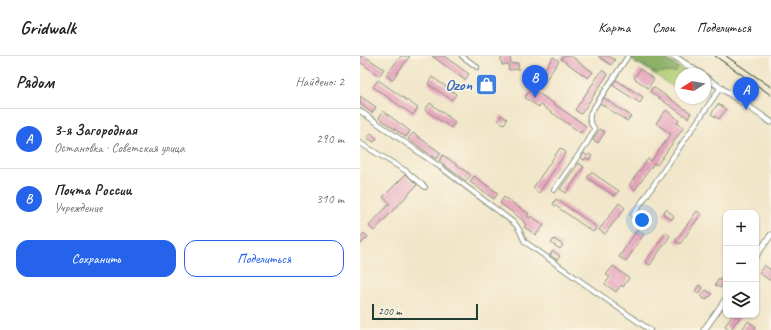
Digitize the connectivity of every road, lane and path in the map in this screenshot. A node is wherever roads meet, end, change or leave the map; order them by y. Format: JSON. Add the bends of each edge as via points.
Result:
{"nodes":[{"id":1,"x":462,"y":56,"type":"edge"},
{"id":2,"x":628,"y":56,"type":"edge"},
{"id":3,"x":674,"y":56,"type":"edge"},
{"id":4,"x":477,"y":67,"type":"dead end"},
{"id":5,"x":692,"y":68,"type":"edge"},
{"id":6,"x":711,"y":81,"type":"edge"},
{"id":7,"x":721,"y":87,"type":"junction"},
{"id":8,"x":360,"y":111,"type":"edge"},
{"id":9,"x":771,"y":122,"type":"edge"},
{"id":10,"x":360,"y":143,"type":"edge"},
{"id":11,"x":425,"y":187,"type":"dead end"},
{"id":12,"x":554,"y":190,"type":"dead end"},
{"id":13,"x":633,"y":215,"type":"dead end"},
{"id":14,"x":771,"y":235,"type":"edge"},
{"id":15,"x":759,"y":252,"type":"edge"},
{"id":16,"x":723,"y":303,"type":"edge"},
{"id":17,"x":650,"y":330,"type":"edge"},
{"id":18,"x":704,"y":330,"type":"edge"}],
"edges":[{"from":1,"to":4,"type":"street"},
{"from":2,"to":12,"type":"street","via":[[589,115],[594,130],[587,143]]},
{"from":3,"to":5,"type":"main road"},
{"from":6,"to":7,"type":"main road"},
{"from":7,"to":9,"type":"main road"},
{"from":7,"to":13,"type":"street"},
{"from":8,"to":17,"type":"street","via":[[518,226],[525,242]]},
{"from":10,"to":11,"type":"street","via":[[406,171]]},
{"from":14,"to":15,"type":"main road"},
{"from":16,"to":18,"type":"main road"}]}
